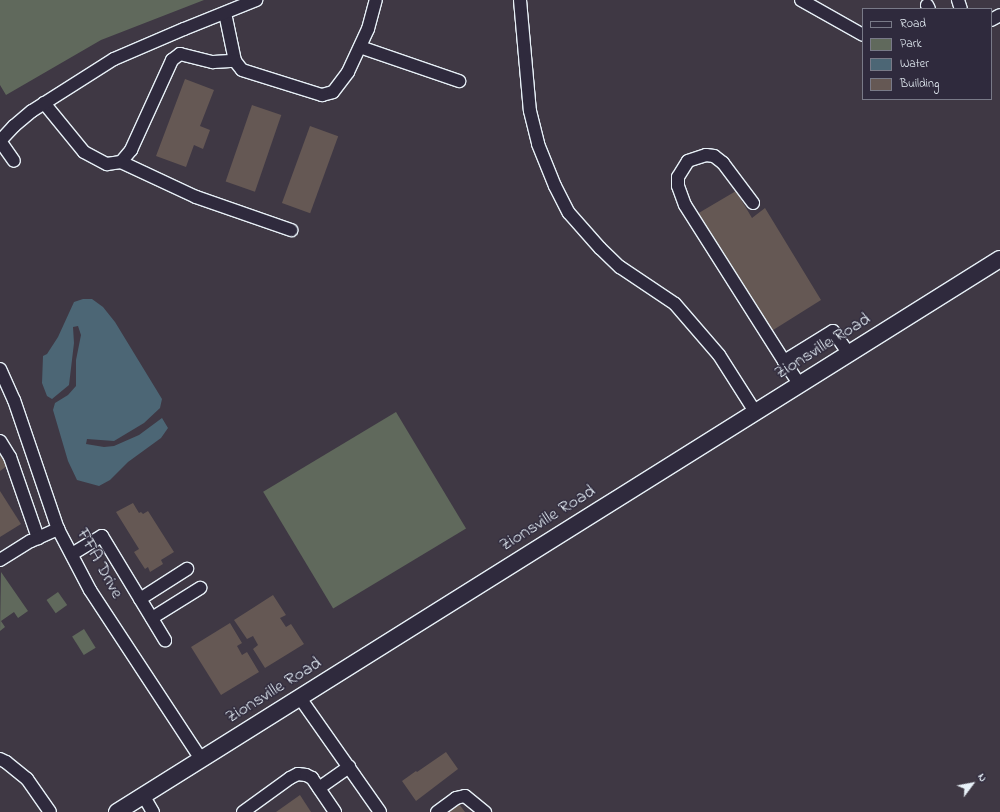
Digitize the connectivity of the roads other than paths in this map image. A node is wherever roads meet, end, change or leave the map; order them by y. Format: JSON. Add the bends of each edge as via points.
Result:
{"nodes":[{"id":1,"x":256,"y":0,"type":"edge"},
{"id":2,"x":376,"y":0,"type":"edge"},
{"id":3,"x":520,"y":0,"type":"edge"},
{"id":4,"x":801,"y":0,"type":"edge"},
{"id":5,"x":224,"y":13,"type":"junction"},
{"id":6,"x":862,"y":34,"type":"edge"},
{"id":7,"x":360,"y":47,"type":"junction"},
{"id":8,"x":235,"y":61,"type":"junction"},
{"id":9,"x":459,"y":81,"type":"dead end"},
{"id":10,"x":44,"y":103,"type":"junction"},
{"id":11,"x":0,"y":141,"type":"edge"},
{"id":12,"x":14,"y":161,"type":"dead end"},
{"id":13,"x":121,"y":162,"type":"junction"},
{"id":14,"x":753,"y":203,"type":"dead end"},
{"id":15,"x":291,"y":230,"type":"dead end"},
{"id":16,"x":1000,"y":259,"type":"edge"},
{"id":17,"x":849,"y":354,"type":"junction"},
{"id":18,"x":784,"y":361,"type":"junction"},
{"id":19,"x":0,"y":369,"type":"edge"},
{"id":20,"x":800,"y":385,"type":"junction"},
{"id":21,"x":756,"y":413,"type":"junction"},
{"id":22,"x":0,"y":441,"type":"edge"},
{"id":23,"x":58,"y":529,"type":"junction"},
{"id":24,"x":38,"y":538,"type":"junction"},
{"id":25,"x":72,"y":554,"type":"junction"},
{"id":26,"x":0,"y":560,"type":"edge"},
{"id":27,"x":187,"y":569,"type":"dead end"},
{"id":28,"x":200,"y":588,"type":"dead end"},
{"id":29,"x":140,"y":599,"type":"junction"},
{"id":30,"x":152,"y":618,"type":"junction"},
{"id":31,"x":165,"y":640,"type":"dead end"},
{"id":32,"x":300,"y":698,"type":"junction"},
{"id":33,"x":0,"y":759,"type":"edge"},
{"id":34,"x":201,"y":759,"type":"junction"},
{"id":35,"x":349,"y":767,"type":"junction"},
{"id":36,"x":319,"y":788,"type":"junction"},
{"id":37,"x":143,"y":795,"type":"junction"},
{"id":38,"x":50,"y":812,"type":"edge"},
{"id":39,"x":117,"y":812,"type":"edge"},
{"id":40,"x":153,"y":812,"type":"edge"},
{"id":41,"x":243,"y":812,"type":"edge"},
{"id":42,"x":335,"y":812,"type":"edge"},
{"id":43,"x":380,"y":812,"type":"edge"},
{"id":44,"x":437,"y":812,"type":"edge"},
{"id":45,"x":485,"y":812,"type":"edge"}],
"edges":[{"from":1,"to":5,"type":"street"},
{"from":2,"to":7,"type":"street"},
{"from":3,"to":21,"type":"street","via":[[530,111],[538,144],[569,213],[620,267],[674,304],[719,355]]},
{"from":4,"to":6,"type":"street"},
{"from":5,"to":8,"type":"street"},
{"from":5,"to":10,"type":"street","via":[[114,59]]},
{"from":7,"to":8,"type":"street","via":[[342,82],[333,92],[322,95],[242,70]]},
{"from":7,"to":9,"type":"street"},
{"from":8,"to":13,"type":"street","via":[[213,62],[180,54],[172,60],[131,150]]},
{"from":10,"to":11,"type":"street","via":[[14,126]]},
{"from":10,"to":13,"type":"street","via":[[84,152],[107,164]]},
{"from":11,"to":12,"type":"street"},
{"from":13,"to":15,"type":"street","via":[[196,197]]},
{"from":14,"to":18,"type":"street","via":[[723,163],[714,156],[706,155],[688,161],[678,177],[678,186],[685,205]]},
{"from":16,"to":17,"type":"main road","name":"Zionsville Road"},
{"from":17,"to":18,"type":"street","via":[[833,331]]},
{"from":17,"to":20,"type":"main road","name":"Zionsville Road"},
{"from":18,"to":20,"type":"street"},
{"from":19,"to":23,"type":"street","name":"FFA Drive","via":[[14,400]]},
{"from":20,"to":21,"type":"main road","name":"Zionsville Road"},
{"from":21,"to":32,"type":"main road","name":"Zionsville Road"},
{"from":22,"to":24,"type":"street","via":[[10,457]]},
{"from":23,"to":24,"type":"street"},
{"from":23,"to":25,"type":"street","name":"FFA Drive"},
{"from":24,"to":26,"type":"street"},
{"from":25,"to":29,"type":"street","via":[[102,536]]},
{"from":25,"to":34,"type":"street","name":"FFA Drive","via":[[90,590]]},
{"from":27,"to":29,"type":"street"},
{"from":28,"to":30,"type":"street"},
{"from":29,"to":30,"type":"street"},
{"from":30,"to":31,"type":"street"},
{"from":32,"to":34,"type":"main road","name":"Zionsville Road"},
{"from":32,"to":35,"type":"street"},
{"from":33,"to":38,"type":"street","via":[[27,779]]},
{"from":34,"to":37,"type":"main road","name":"Zionsville Road"},
{"from":35,"to":36,"type":"street"},
{"from":35,"to":43,"type":"street"},
{"from":36,"to":41,"type":"street","via":[[312,778],[298,774]]},
{"from":36,"to":42,"type":"street"},
{"from":37,"to":39,"type":"main road","name":"Zionsville Road"},
{"from":37,"to":40,"type":"street"},
{"from":44,"to":45,"type":"street","via":[[456,798],[465,796]]}]}
